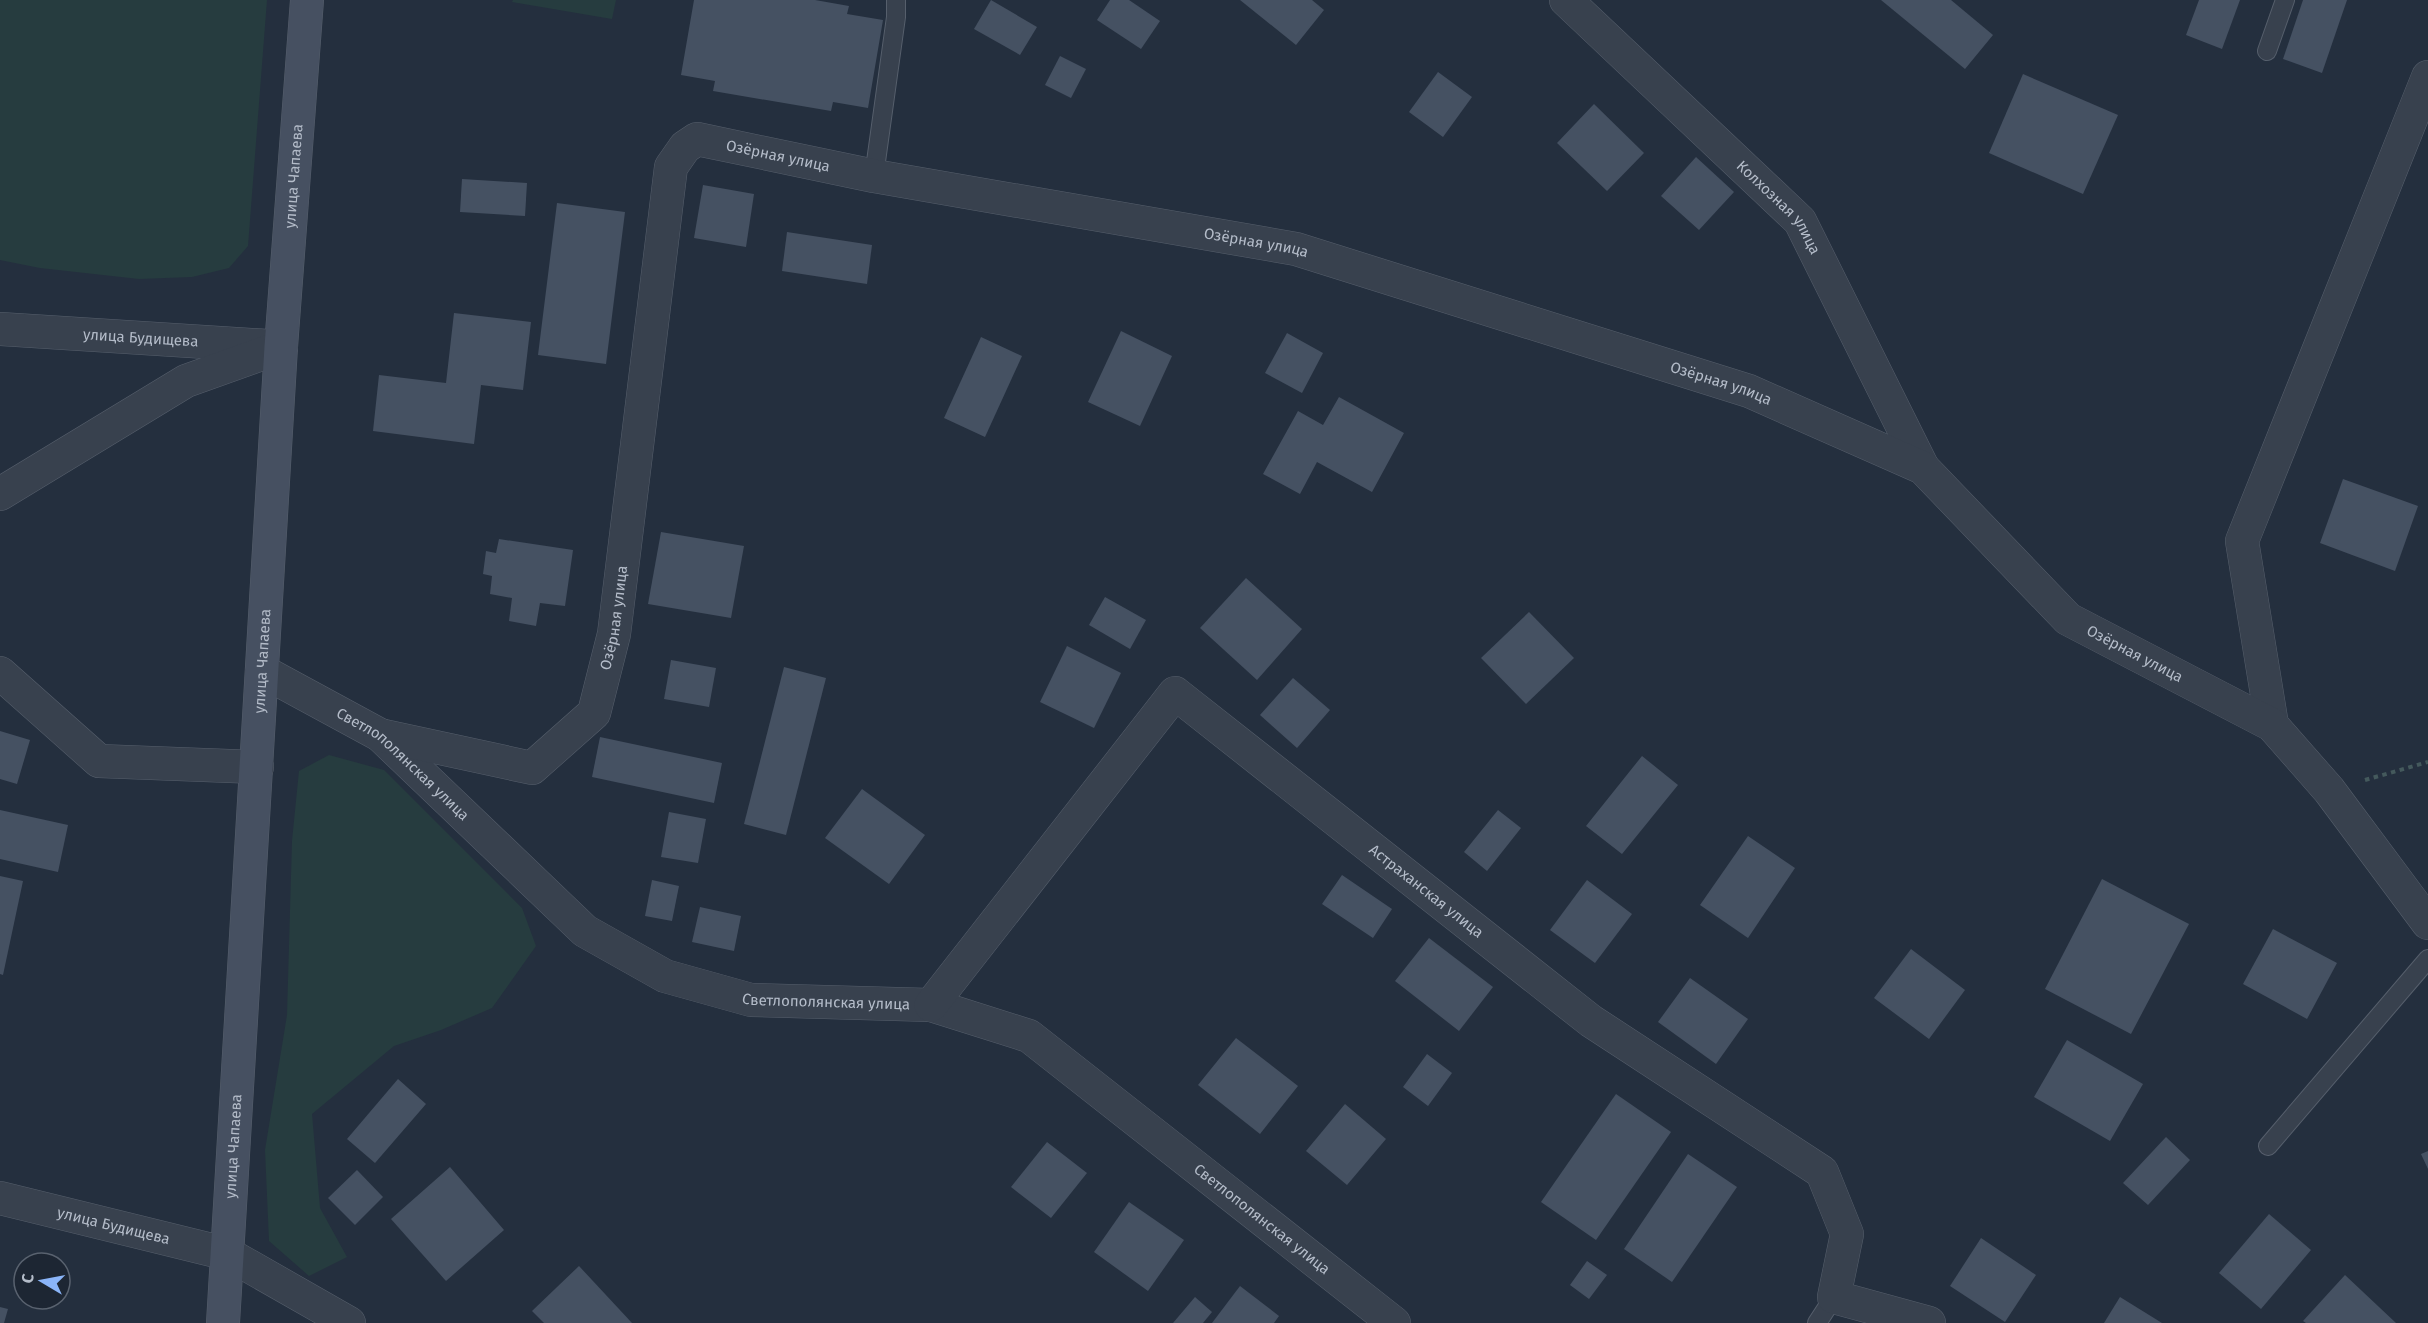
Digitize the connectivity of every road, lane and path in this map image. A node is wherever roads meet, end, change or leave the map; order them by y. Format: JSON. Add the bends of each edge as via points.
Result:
{"nodes":[{"id":1,"x":308,"y":0,"type":"edge"},
{"id":2,"x":896,"y":0,"type":"edge"},
{"id":3,"x":1566,"y":0,"type":"edge"},
{"id":4,"x":2285,"y":0,"type":"edge"},
{"id":5,"x":2267,"y":51,"type":"dead end"},
{"id":6,"x":2428,"y":77,"type":"edge"},
{"id":7,"x":874,"y":176,"type":"junction"},
{"id":8,"x":0,"y":329,"type":"edge"},
{"id":9,"x":281,"y":347,"type":"junction"},
{"id":10,"x":1923,"y":468,"type":"junction"},
{"id":11,"x":0,"y":494,"type":"edge"},
{"id":12,"x":262,"y":671,"type":"junction"},
{"id":13,"x":0,"y":673,"type":"edge"},
{"id":14,"x":2272,"y":725,"type":"junction"},
{"id":15,"x":380,"y":735,"type":"junction"},
{"id":16,"x":2428,"y":762,"type":"edge"},
{"id":17,"x":257,"y":767,"type":"junction"},
{"id":18,"x":2329,"y":790,"type":"junction"},
{"id":19,"x":2428,"y":923,"type":"edge"},
{"id":20,"x":2428,"y":959,"type":"edge"},
{"id":21,"x":931,"y":1005,"type":"junction"},
{"id":22,"x":2268,"y":1146,"type":"dead end"},
{"id":23,"x":0,"y":1198,"type":"edge"},
{"id":24,"x":228,"y":1254,"type":"junction"},
{"id":25,"x":1825,"y":1310,"type":"edge"},
{"id":26,"x":223,"y":1323,"type":"edge"},
{"id":27,"x":350,"y":1323,"type":"edge"},
{"id":28,"x":1394,"y":1323,"type":"edge"},
{"id":29,"x":1929,"y":1323,"type":"edge"}],
"edges":[{"from":1,"to":9,"type":"main road","name":"улица Чапаева"},
{"from":2,"to":7,"type":"lane"},
{"from":3,"to":10,"type":"street","name":"Колхозная улица","via":[[1800,220]]},
{"from":4,"to":5,"type":"lane"},
{"from":6,"to":14,"type":"street","via":[[2242,541]]},
{"from":7,"to":10,"type":"street","name":"Озёрная улица","via":[[1296,249],[1749,391]]},
{"from":7,"to":15,"type":"street","name":"Озёрная улица","via":[[697,139],[685,147],[671,167],[667,190],[614,634],[594,713],[532,768]]},
{"from":8,"to":9,"type":"street","name":"улица Будищева"},
{"from":9,"to":11,"type":"street","via":[[186,381]]},
{"from":9,"to":12,"type":"main road","name":"улица Чапаева"},
{"from":10,"to":14,"type":"street","name":"Озёрная улица","via":[[2068,619]]},
{"from":12,"to":15,"type":"street","name":"Светлополянская улица"},
{"from":12,"to":17,"type":"main road","name":"улица Чапаева"},
{"from":13,"to":17,"type":"street","via":[[99,761]]},
{"from":14,"to":18,"type":"street","name":"Озёрная улица"},
{"from":15,"to":21,"type":"street","name":"Светлополянская улица","via":[[585,931],[665,976],[751,1000]]},
{"from":16,"to":18,"type":"path"},
{"from":17,"to":24,"type":"main road","name":"улица Чапаева"},
{"from":18,"to":19,"type":"street","name":"Озёрная улица"},
{"from":20,"to":22,"type":"lane"},
{"from":21,"to":25,"type":"street","name":"Астраханская улица","via":[[1175,693],[1591,1021],[1822,1172],[1847,1234]]},
{"from":21,"to":28,"type":"street","name":"Светлополянская улица","via":[[1029,1036]]},
{"from":23,"to":24,"type":"street","name":"улица Будищева"},
{"from":24,"to":26,"type":"main road","name":"улица Чапаева"},
{"from":24,"to":27,"type":"street","name":"улица Будищева"},
{"from":25,"to":29,"type":"street","name":"Астраханская улица"}]}
